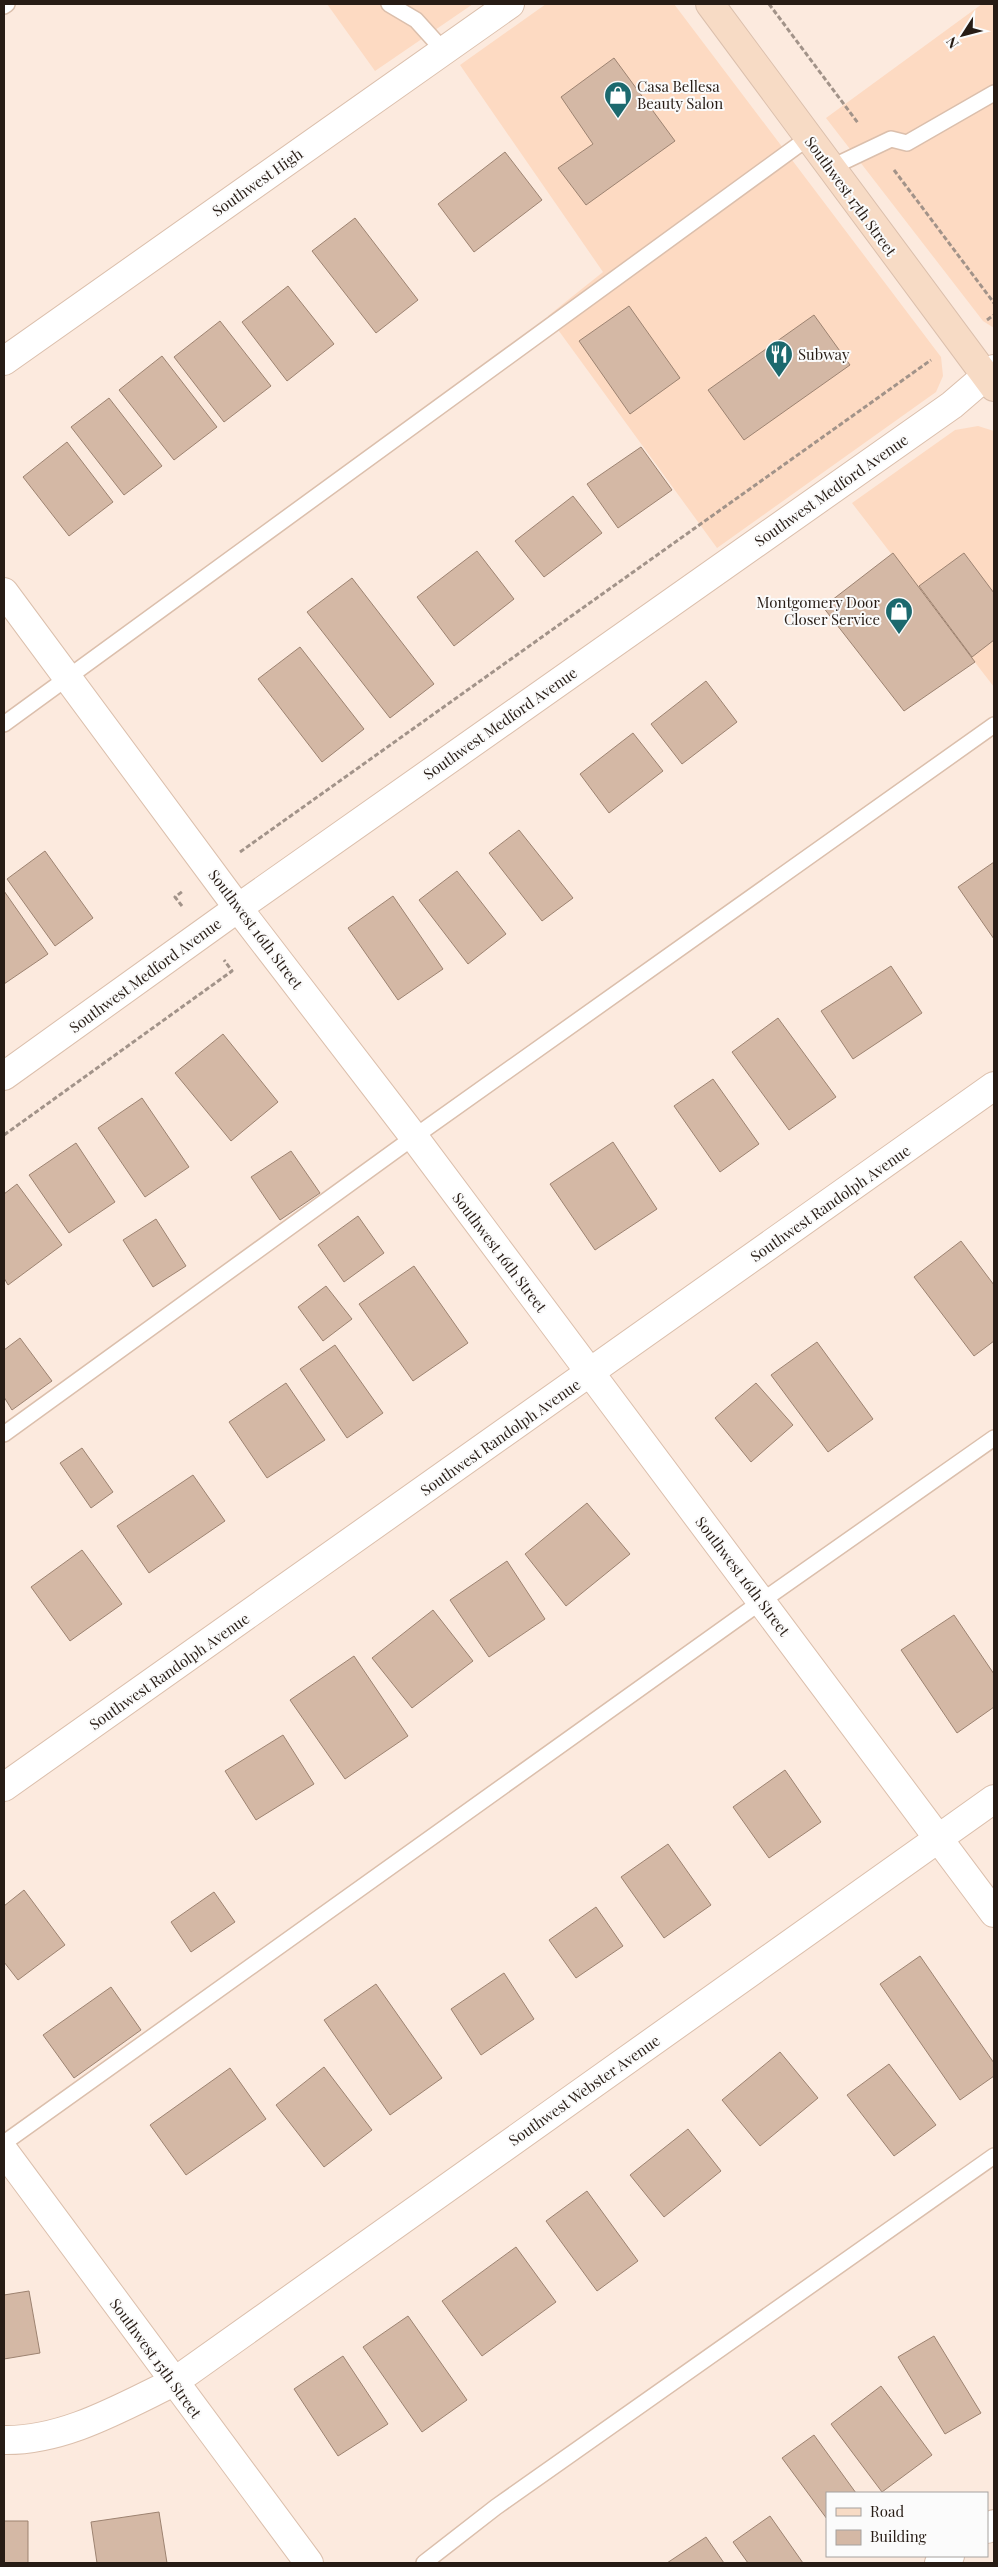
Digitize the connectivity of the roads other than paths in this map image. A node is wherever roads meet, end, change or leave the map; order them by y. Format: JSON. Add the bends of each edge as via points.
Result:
{"nodes":[{"id":1,"x":389,"y":4,"type":"edge"},
{"id":2,"x":510,"y":4,"type":"edge"},
{"id":3,"x":710,"y":4,"type":"edge"},
{"id":4,"x":444,"y":51,"type":"junction"},
{"id":5,"x":994,"y":93,"type":"edge"},
{"id":6,"x":808,"y":138,"type":"junction"},
{"id":7,"x":830,"y":168,"type":"junction"},
{"id":8,"x":4,"y":361,"type":"edge"},
{"id":9,"x":992,"y":377,"type":"edge"},
{"id":10,"x":4,"y":592,"type":"edge"},
{"id":11,"x":67,"y":678,"type":"junction"},
{"id":12,"x":4,"y":724,"type":"edge"},
{"id":13,"x":994,"y":725,"type":"edge"},
{"id":14,"x":238,"y":908,"type":"junction"},
{"id":15,"x":4,"y":1076,"type":"edge"},
{"id":16,"x":994,"y":1086,"type":"edge"},
{"id":17,"x":414,"y":1137,"type":"junction"},
{"id":18,"x":591,"y":1373,"type":"junction"},
{"id":19,"x":4,"y":1434,"type":"edge"},
{"id":20,"x":994,"y":1438,"type":"edge"},
{"id":21,"x":762,"y":1601,"type":"junction"},
{"id":22,"x":4,"y":1787,"type":"edge"},
{"id":23,"x":994,"y":1799,"type":"edge"},
{"id":24,"x":938,"y":1838,"type":"junction"},
{"id":25,"x":994,"y":1914,"type":"edge"},
{"id":26,"x":4,"y":2143,"type":"edge"},
{"id":27,"x":4,"y":2151,"type":"edge"},
{"id":28,"x":994,"y":2156,"type":"edge"},
{"id":29,"x":174,"y":2382,"type":"junction"},
{"id":30,"x":4,"y":2440,"type":"edge"},
{"id":31,"x":309,"y":2563,"type":"edge"},
{"id":32,"x":424,"y":2563,"type":"edge"}],
"edges":[{"from":1,"to":4,"type":"lane","via":[[416,20]]},
{"from":2,"to":4,"type":"street","name":"Southwest High"},
{"from":3,"to":6,"type":"main road","name":"Southwest 17th Street"},
{"from":4,"to":8,"type":"street","name":"Southwest High"},
{"from":5,"to":7,"type":"lane","via":[[907,143],[891,139]]},
{"from":6,"to":7,"type":"main road","name":"Southwest 17th Street"},
{"from":6,"to":11,"type":"lane"},
{"from":7,"to":9,"type":"main road","name":"Southwest 17th Street"},
{"from":9,"to":14,"type":"street","name":"Southwest Medford Avenue"},
{"from":10,"to":11,"type":"street","name":"Southwest 16th Street"},
{"from":11,"to":12,"type":"lane"},
{"from":11,"to":14,"type":"street","name":"Southwest 16th Street"},
{"from":13,"to":17,"type":"lane"},
{"from":14,"to":15,"type":"street","name":"Southwest Medford Avenue"},
{"from":14,"to":17,"type":"street","name":"Southwest 16th Street"},
{"from":16,"to":18,"type":"street","name":"Southwest Randolph Avenue"},
{"from":17,"to":18,"type":"street","name":"Southwest 16th Street"},
{"from":17,"to":19,"type":"lane"},
{"from":18,"to":21,"type":"street","name":"Southwest 16th Street"},
{"from":18,"to":22,"type":"street","name":"Southwest Randolph Avenue"},
{"from":20,"to":21,"type":"lane"},
{"from":21,"to":24,"type":"street","name":"Southwest 16th Street"},
{"from":21,"to":26,"type":"lane"},
{"from":23,"to":24,"type":"street","name":"Southwest Webster Avenue"},
{"from":24,"to":25,"type":"street","name":"Southwest 16th Street"},
{"from":24,"to":29,"type":"street","name":"Southwest Webster Avenue"},
{"from":27,"to":29,"type":"street","name":"Southwest 15th Street"},
{"from":28,"to":32,"type":"lane","via":[[496,2507]]},
{"from":29,"to":30,"type":"street","name":"Southwest Webster Avenue","via":[[79,2426],[28,2440]]},
{"from":29,"to":31,"type":"street","name":"Southwest 15th Street"}]}
